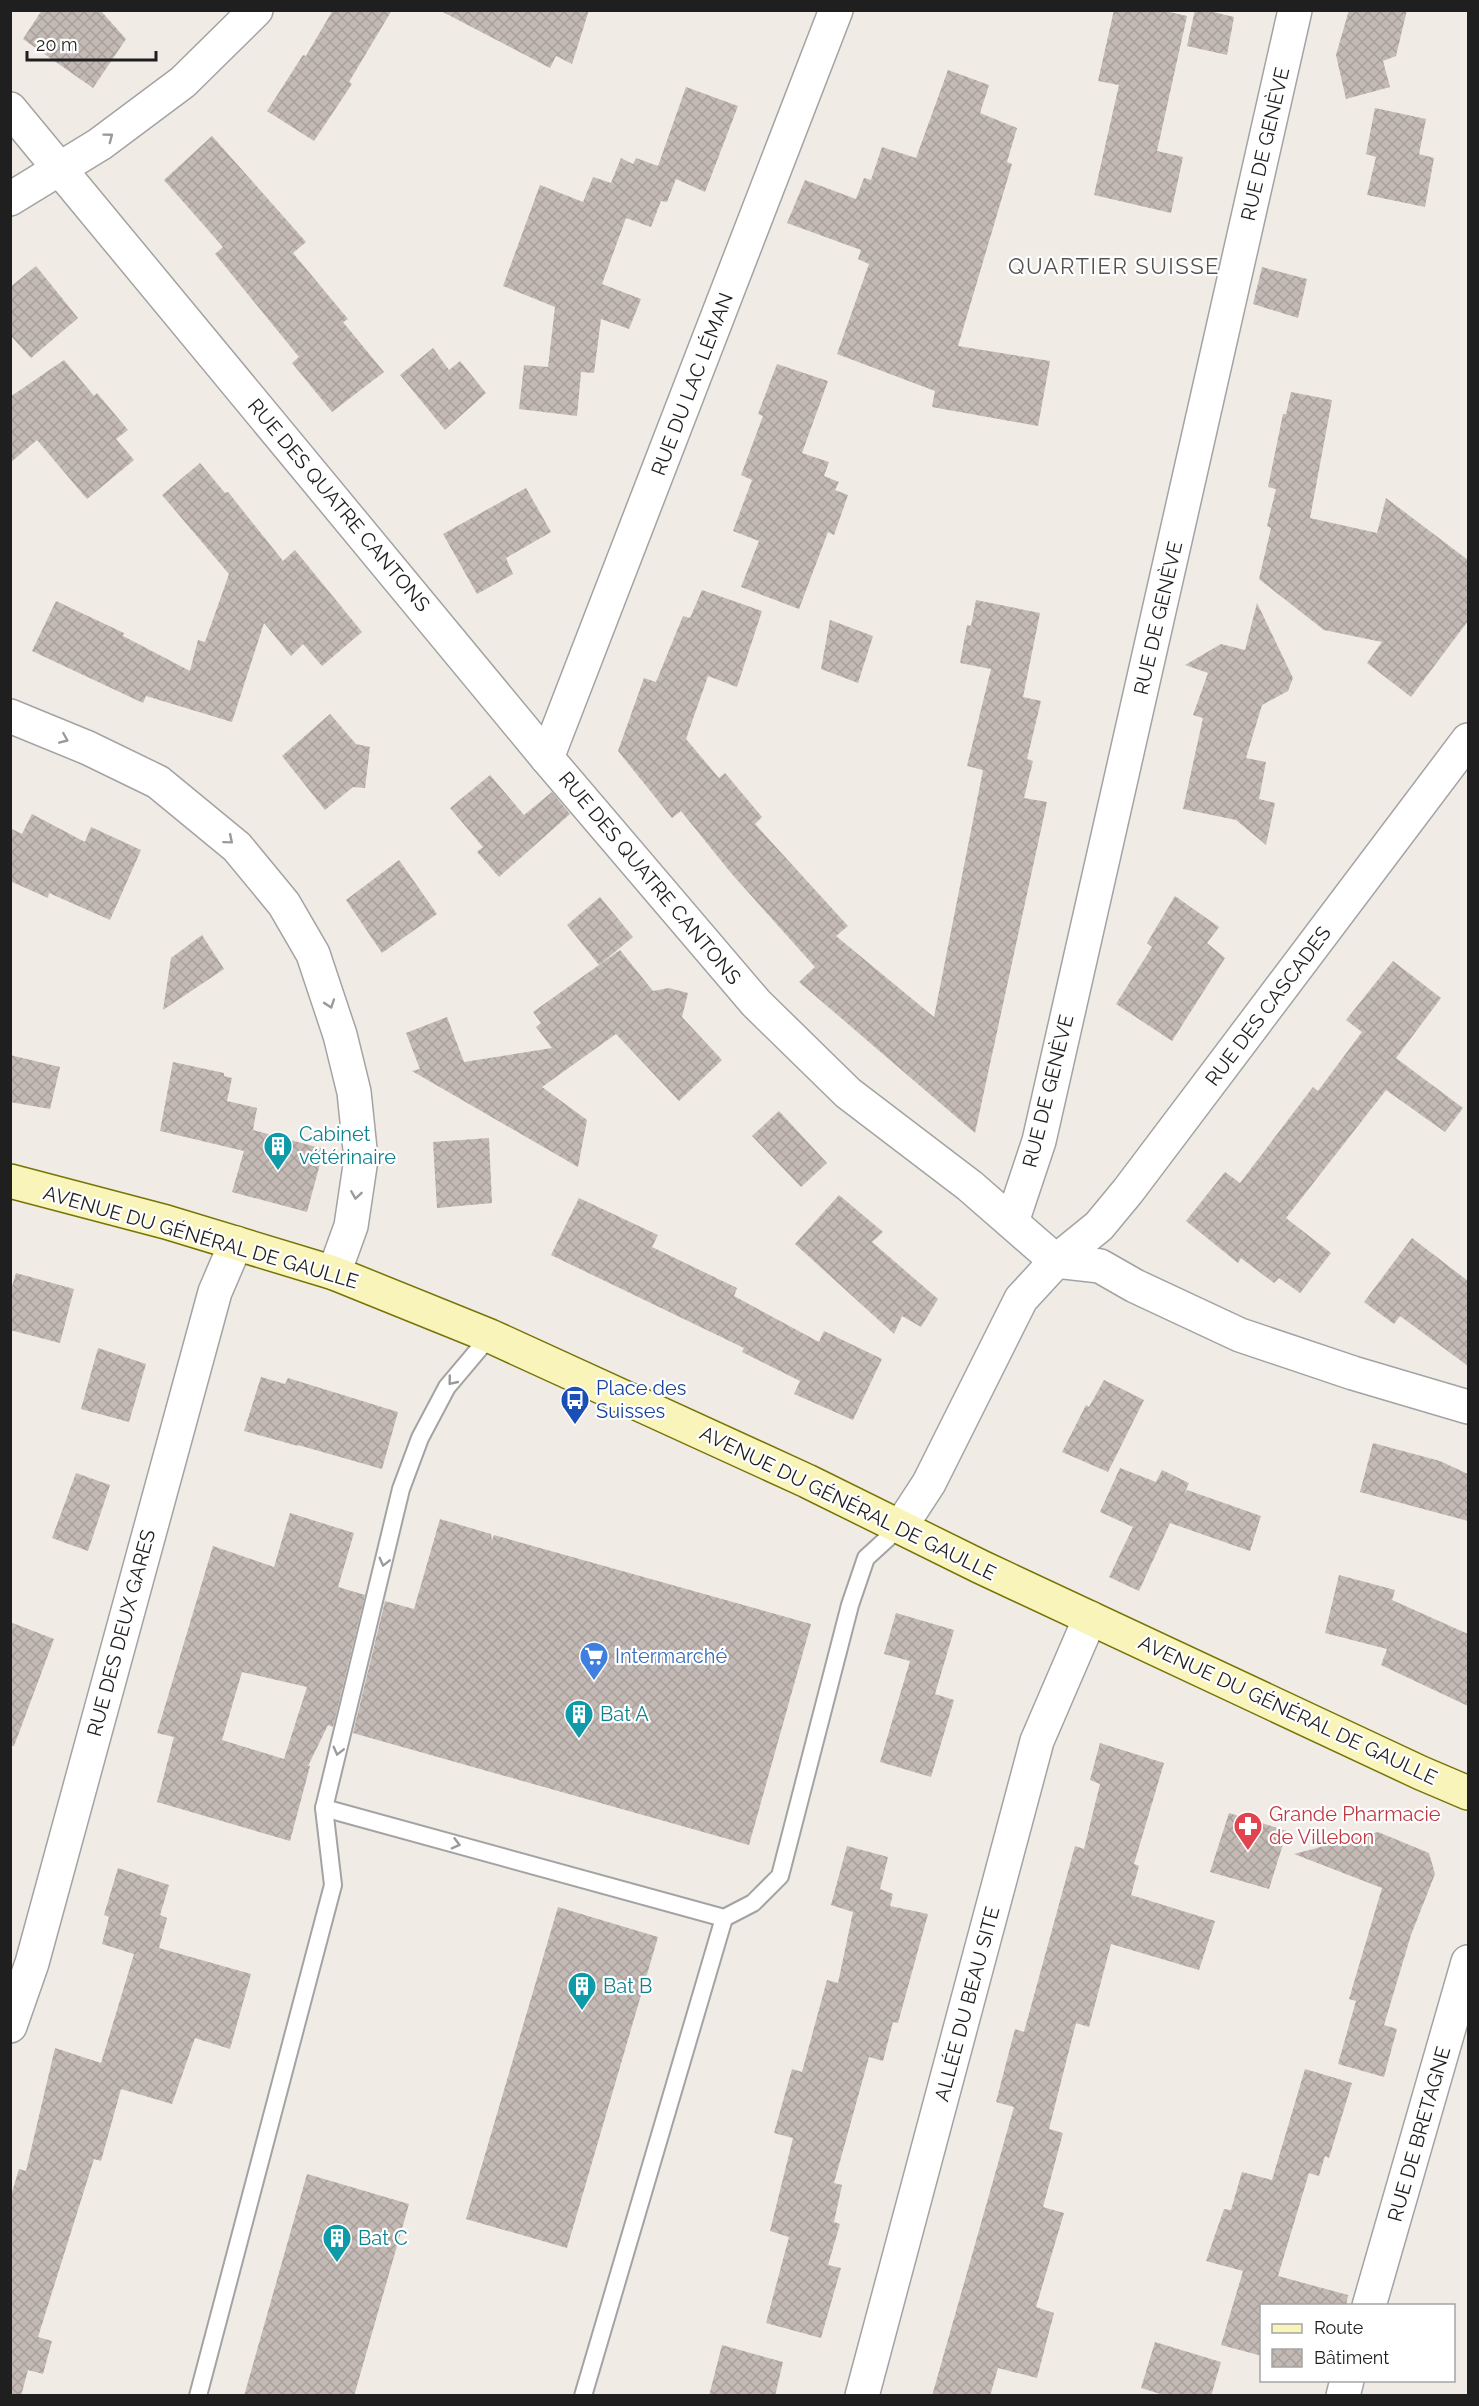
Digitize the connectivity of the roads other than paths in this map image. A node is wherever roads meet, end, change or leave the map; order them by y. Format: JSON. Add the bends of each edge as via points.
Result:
{"nodes":[{"id":1,"x":256,"y":10,"type":"edge"},
{"id":2,"x":836,"y":10,"type":"edge"},
{"id":3,"x":1295,"y":10,"type":"edge"},
{"id":4,"x":10,"y":109,"type":"edge"},
{"id":5,"x":60,"y":169,"type":"junction"},
{"id":6,"x":10,"y":199,"type":"edge"},
{"id":7,"x":10,"y":716,"type":"edge"},
{"id":8,"x":1468,"y":740,"type":"edge"},
{"id":9,"x":547,"y":758,"type":"junction"},
{"id":10,"x":10,"y":1181,"type":"edge"},
{"id":11,"x":1012,"y":1222,"type":"junction"},
{"id":12,"x":236,"y":1243,"type":"junction"},
{"id":13,"x":1056,"y":1261,"type":"junction"},
{"id":14,"x":334,"y":1273,"type":"junction"},
{"id":15,"x":490,"y":1336,"type":"junction"},
{"id":16,"x":1468,"y":1407,"type":"edge"},
{"id":17,"x":901,"y":1526,"type":"junction"},
{"id":18,"x":1090,"y":1618,"type":"junction"},
{"id":19,"x":1468,"y":1793,"type":"edge"},
{"id":20,"x":324,"y":1808,"type":"junction"},
{"id":21,"x":724,"y":1918,"type":"junction"},
{"id":22,"x":21,"y":1960,"type":"edge"},
{"id":23,"x":1468,"y":1962,"type":"edge"},
{"id":24,"x":10,"y":2026,"type":"edge"},
{"id":25,"x":1370,"y":2304,"type":"edge"},
{"id":26,"x":198,"y":2396,"type":"edge"},
{"id":27,"x":583,"y":2396,"type":"edge"},
{"id":28,"x":862,"y":2396,"type":"edge"}],
"edges":[{"from":5,"to":1,"type":"street","one_way":true,"via":[[183,81]]},
{"from":2,"to":9,"type":"street","name":"RUE DU LAC LÉMAN"},
{"from":3,"to":11,"type":"street","name":"RUE DE GENÈVE","via":[[1039,1141]]},
{"from":4,"to":5,"type":"street","name":"RUE DES QUATRE CANTONS"},
{"from":5,"to":6,"type":"street"},
{"from":5,"to":9,"type":"street","name":"RUE DES QUATRE CANTONS"},
{"from":7,"to":14,"type":"street","one_way":true,"via":[[159,782],[237,847],[285,904],[313,954],[354,1092],[361,1159],[351,1226]]},
{"from":8,"to":13,"type":"street","name":"RUE DES CASCADES","via":[[1128,1191],[1099,1226]]},
{"from":9,"to":11,"type":"street","name":"RUE DES QUATRE CANTONS","via":[[756,1003],[848,1093]]},
{"from":10,"to":12,"type":"main road","name":"AVENUE DU GÉNÉRAL DE GAULLE"},
{"from":11,"to":13,"type":"street","name":"RUE DES QUATRE CANTONS"},
{"from":12,"to":14,"type":"main road","name":"AVENUE DU GÉNÉRAL DE GAULLE"},
{"from":12,"to":22,"type":"street","name":"RUE DES DEUX GARES","via":[[215,1292]]},
{"from":13,"to":16,"type":"street","via":[[1100,1266],[1240,1335]]},
{"from":13,"to":17,"type":"street","via":[[1021,1299],[929,1483]]},
{"from":14,"to":15,"type":"main road","name":"AVENUE DU GÉNÉRAL DE GAULLE"},
{"from":15,"to":17,"type":"main road","name":"AVENUE DU GÉNÉRAL DE GAULLE"},
{"from":15,"to":20,"type":"lane","one_way":true,"via":[[447,1387],[420,1438],[409,1469]]},
{"from":17,"to":18,"type":"main road","name":"AVENUE DU GÉNÉRAL DE GAULLE"},
{"from":17,"to":21,"type":"lane","via":[[866,1558],[862,1568],[780,1876],[753,1903]]},
{"from":18,"to":19,"type":"main road","name":"AVENUE DU GÉNÉRAL DE GAULLE"},
{"from":18,"to":28,"type":"street","name":"ALLÉE DU BEAU SITE","via":[[1037,1741]]},
{"from":20,"to":21,"type":"lane","one_way":true},
{"from":20,"to":26,"type":"lane","via":[[333,1885]]},
{"from":21,"to":27,"type":"lane"},
{"from":22,"to":24,"type":"street","name":"RUE DES DEUX GARES"},
{"from":23,"to":25,"type":"street","name":"RUE DE BRETAGNE"}]}
